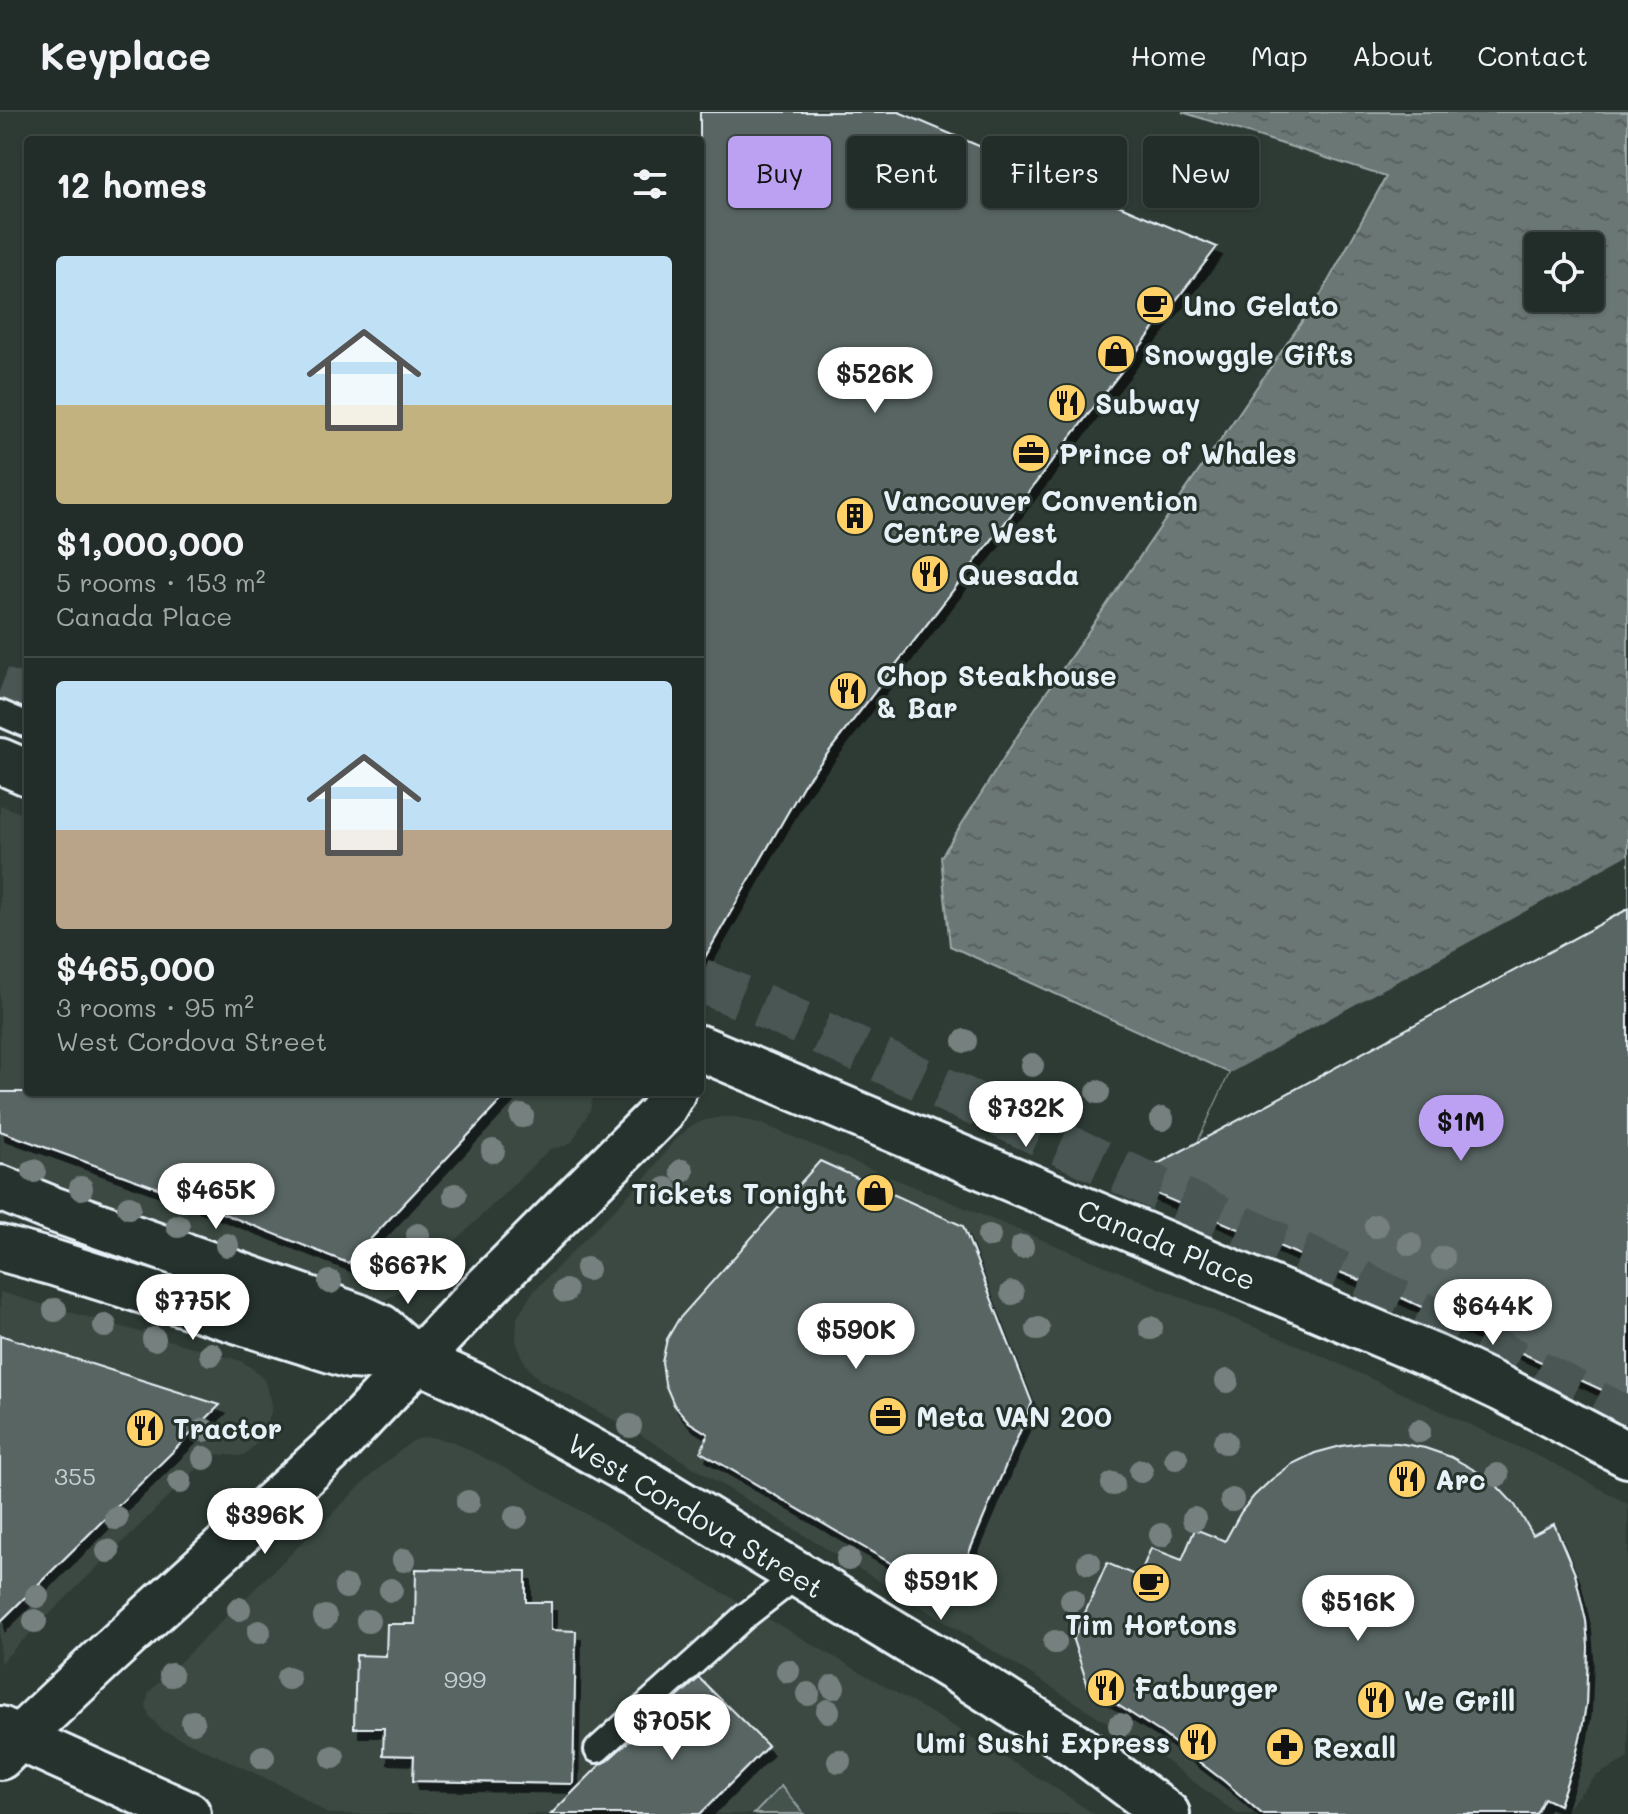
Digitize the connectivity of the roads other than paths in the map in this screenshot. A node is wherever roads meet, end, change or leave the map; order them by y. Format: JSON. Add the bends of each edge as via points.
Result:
{"nodes":[{"id":1,"x":0,"y":713,"type":"edge"},
{"id":2,"x":24,"y":723,"type":"edge"},
{"id":3,"x":0,"y":761,"type":"edge"},
{"id":4,"x":24,"y":771,"type":"edge"},
{"id":5,"x":704,"y":1050,"type":"edge"},
{"id":6,"x":671,"y":1096,"type":"edge"},
{"id":7,"x":0,"y":1188,"type":"edge"},
{"id":8,"x":0,"y":1197,"type":"edge"},
{"id":9,"x":52,"y":1209,"type":"junction"},
{"id":10,"x":0,"y":1241,"type":"edge"},
{"id":11,"x":0,"y":1248,"type":"edge"},
{"id":12,"x":54,"y":1263,"type":"junction"},
{"id":13,"x":418,"y":1360,"type":"junction"},
{"id":14,"x":1628,"y":1455,"type":"edge"},
{"id":15,"x":798,"y":1575,"type":"junction"},
{"id":16,"x":6,"y":1741,"type":"edge"},
{"id":17,"x":597,"y":1750,"type":"dead end"},
{"id":18,"x":188,"y":1814,"type":"edge"},
{"id":19,"x":1167,"y":1814,"type":"edge"}],
"edges":[{"from":1,"to":2,"type":"lane"},
{"from":3,"to":4,"type":"street"},
{"from":5,"to":14,"type":"street","name":"Canada Place","via":[[1434,1357]]},
{"from":6,"to":13,"type":"street","via":[[660,1114]]},
{"from":7,"to":9,"type":"street","name":"West Cordova Street"},
{"from":8,"to":9,"type":"street"},
{"from":9,"to":13,"type":"street","name":"West Cordova Street","via":[[357,1316],[381,1327]]},
{"from":10,"to":12,"type":"street"},
{"from":11,"to":12,"type":"street","name":"West Cordova Street"},
{"from":12,"to":13,"type":"street","name":"West Cordova Street","via":[[350,1356]]},
{"from":13,"to":15,"type":"street","name":"West Cordova Street","via":[[621,1467]]},
{"from":13,"to":16,"type":"street","via":[[339,1443]]},
{"from":15,"to":17,"type":"lane"},
{"from":15,"to":19,"type":"street","name":"West Cordova Street","via":[[1075,1745]]},
{"from":16,"to":18,"type":"street"}]}
